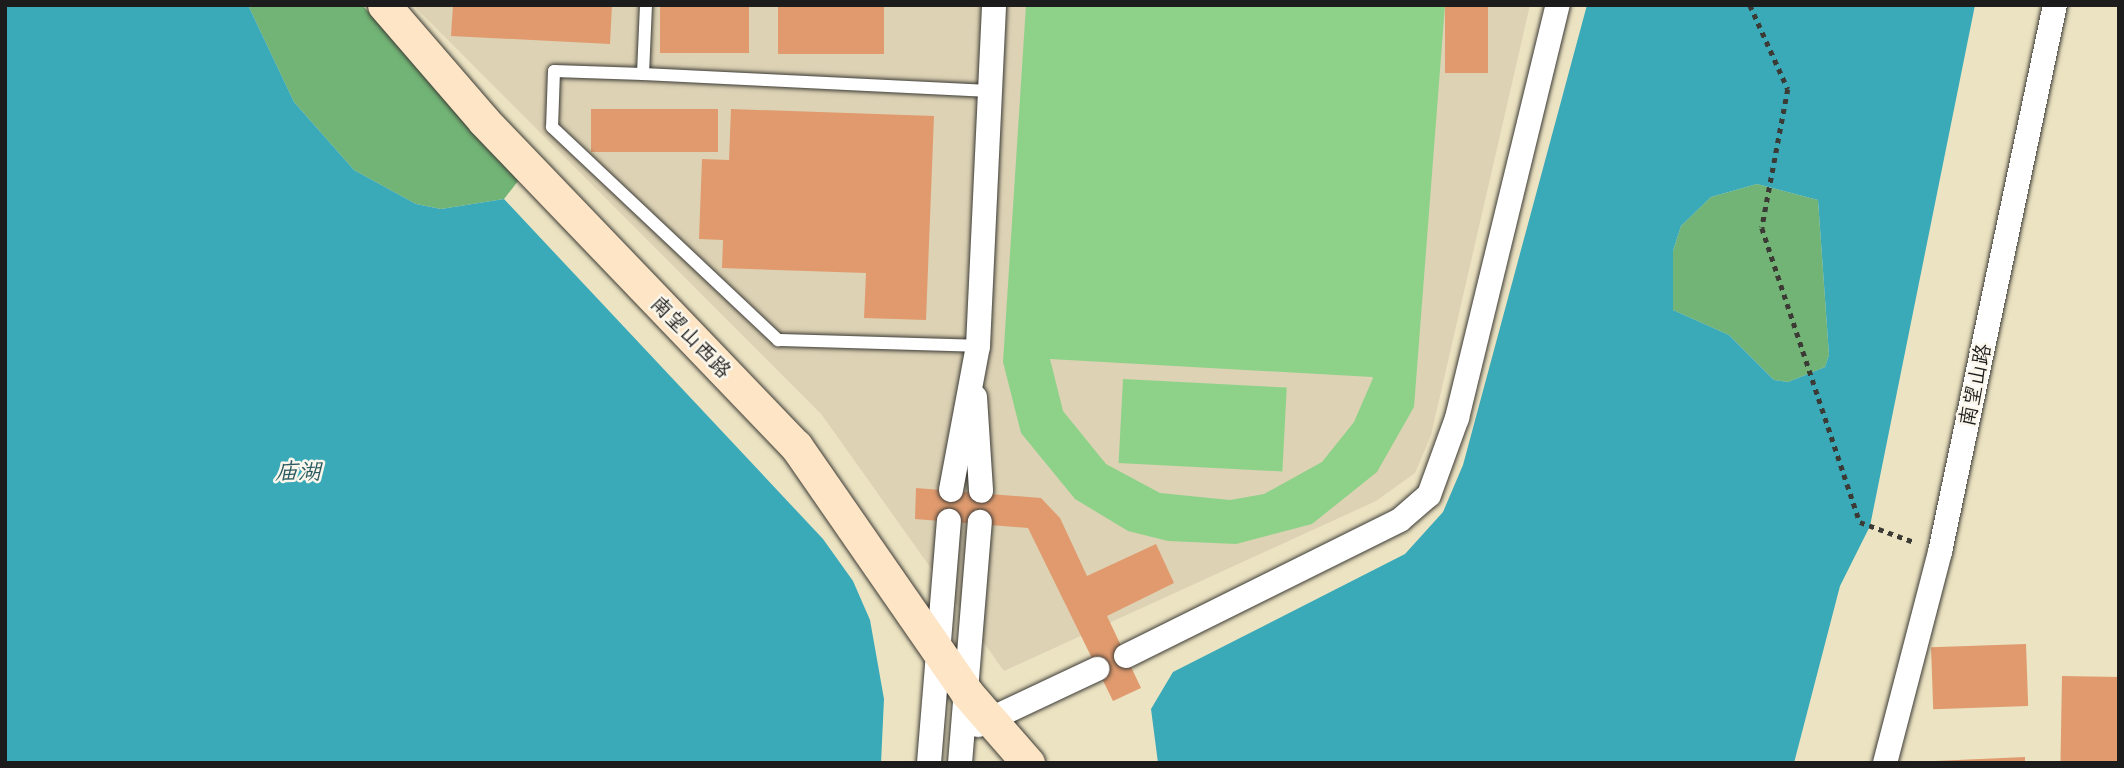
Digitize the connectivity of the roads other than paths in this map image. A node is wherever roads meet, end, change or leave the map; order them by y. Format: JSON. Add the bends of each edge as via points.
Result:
{"nodes":[{"id":1,"x":384,"y":5,"type":"edge"},
{"id":2,"x":646,"y":5,"type":"edge"},
{"id":3,"x":994,"y":5,"type":"edge"},
{"id":4,"x":1558,"y":5,"type":"edge"},
{"id":5,"x":2055,"y":5,"type":"edge"},
{"id":6,"x":643,"y":74,"type":"junction"},
{"id":7,"x":990,"y":91,"type":"junction"},
{"id":8,"x":978,"y":346,"type":"junction"},
{"id":9,"x":973,"y":372,"type":"junction"},
{"id":10,"x":951,"y":490,"type":"dead end"},
{"id":11,"x":981,"y":491,"type":"dead end"},
{"id":12,"x":949,"y":520,"type":"dead end"},
{"id":13,"x":980,"y":522,"type":"dead end"},
{"id":14,"x":940,"y":650,"type":"junction"},
{"id":15,"x":1126,"y":656,"type":"dead end"},
{"id":16,"x":1097,"y":669,"type":"dead end"},
{"id":17,"x":967,"y":693,"type":"junction"},
{"id":18,"x":978,"y":725,"type":"junction"},
{"id":19,"x":932,"y":732,"type":"junction"},
{"id":20,"x":929,"y":763,"type":"edge"},
{"id":21,"x":960,"y":763,"type":"edge"},
{"id":22,"x":1028,"y":763,"type":"edge"},
{"id":23,"x":1885,"y":763,"type":"edge"}],
"edges":[{"from":1,"to":14,"type":"street","name":"南望山西路","via":[[484,121],[796,446]]},
{"from":2,"to":6,"type":"lane"},
{"from":3,"to":7,"type":"street"},
{"from":4,"to":15,"type":"street","via":[[1457,418],[1429,495],[1400,520]]},
{"from":5,"to":23,"type":"street","name":"南望山路","via":[[1940,552]]},
{"from":6,"to":7,"type":"lane"},
{"from":6,"to":8,"type":"lane","via":[[554,71],[552,127],[778,340]]},
{"from":7,"to":8,"type":"street"},
{"from":8,"to":9,"type":"street"},
{"from":9,"to":10,"type":"street"},
{"from":9,"to":11,"type":"street"},
{"from":12,"to":14,"type":"street"},
{"from":13,"to":17,"type":"street"},
{"from":14,"to":17,"type":"street","name":"南望山西路"},
{"from":14,"to":19,"type":"street"},
{"from":16,"to":18,"type":"street"},
{"from":17,"to":18,"type":"street","name":"南望山西路"},
{"from":18,"to":19,"type":"street"},
{"from":18,"to":21,"type":"street"},
{"from":18,"to":22,"type":"street","name":"南望山西路"},
{"from":19,"to":20,"type":"street"}]}
